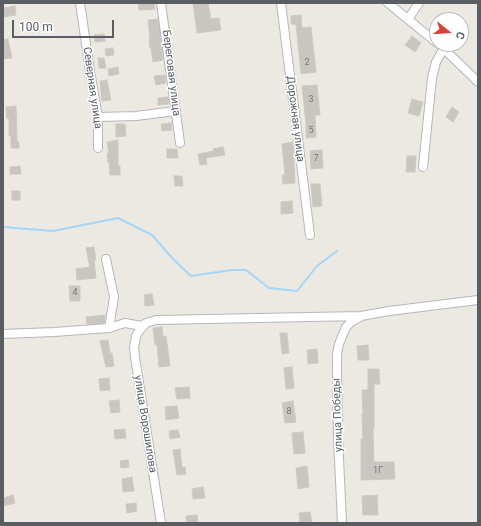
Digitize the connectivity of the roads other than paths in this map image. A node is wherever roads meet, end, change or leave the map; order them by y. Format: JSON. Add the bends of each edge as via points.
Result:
{"nodes":[{"id":1,"x":80,"y":3,"type":"edge"},
{"id":2,"x":162,"y":3,"type":"edge"},
{"id":3,"x":280,"y":3,"type":"edge"},
{"id":4,"x":388,"y":3,"type":"edge"},
{"id":5,"x":417,"y":5,"type":"edge"},
{"id":6,"x":408,"y":19,"type":"junction"},
{"id":7,"x":429,"y":36,"type":"edge"},
{"id":8,"x":438,"y":52,"type":"edge"},
{"id":9,"x":448,"y":52,"type":"edge"},
{"id":10,"x":477,"y":78,"type":"edge"},
{"id":11,"x":175,"y":111,"type":"junction"},
{"id":12,"x":98,"y":117,"type":"junction"},
{"id":13,"x":180,"y":143,"type":"dead end"},
{"id":14,"x":98,"y":148,"type":"dead end"},
{"id":15,"x":423,"y":166,"type":"dead end"},
{"id":16,"x":310,"y":235,"type":"dead end"},
{"id":17,"x":106,"y":258,"type":"dead end"},
{"id":18,"x":478,"y":300,"type":"edge"},
{"id":19,"x":361,"y":316,"type":"junction"},
{"id":20,"x":142,"y":326,"type":"junction"},
{"id":21,"x":109,"y":328,"type":"junction"},
{"id":22,"x":3,"y":334,"type":"edge"},
{"id":23,"x":161,"y":523,"type":"edge"},
{"id":24,"x":342,"y":523,"type":"edge"}],
"edges":[{"from":1,"to":12,"type":"street","name":"Северная улица"},
{"from":2,"to":11,"type":"street","name":"Береговая улица"},
{"from":3,"to":16,"type":"street","name":"Дорожная улица"},
{"from":4,"to":6,"type":"street"},
{"from":5,"to":6,"type":"street"},
{"from":6,"to":7,"type":"street"},
{"from":8,"to":15,"type":"street","via":[[432,78]]},
{"from":9,"to":10,"type":"street"},
{"from":11,"to":12,"type":"street"},
{"from":11,"to":13,"type":"street","name":"Береговая улица"},
{"from":12,"to":14,"type":"street","name":"Северная улица"},
{"from":17,"to":21,"type":"street","via":[[114,296]]},
{"from":18,"to":19,"type":"street"},
{"from":19,"to":20,"type":"street","via":[[156,320]]},
{"from":19,"to":24,"type":"street","name":"улица Победы","via":[[346,327],[338,354]]},
{"from":20,"to":21,"type":"street","via":[[125,323]]},
{"from":20,"to":23,"type":"street","name":"улица Ворошилова","via":[[135,341],[135,357]]},
{"from":21,"to":22,"type":"street"}]}
